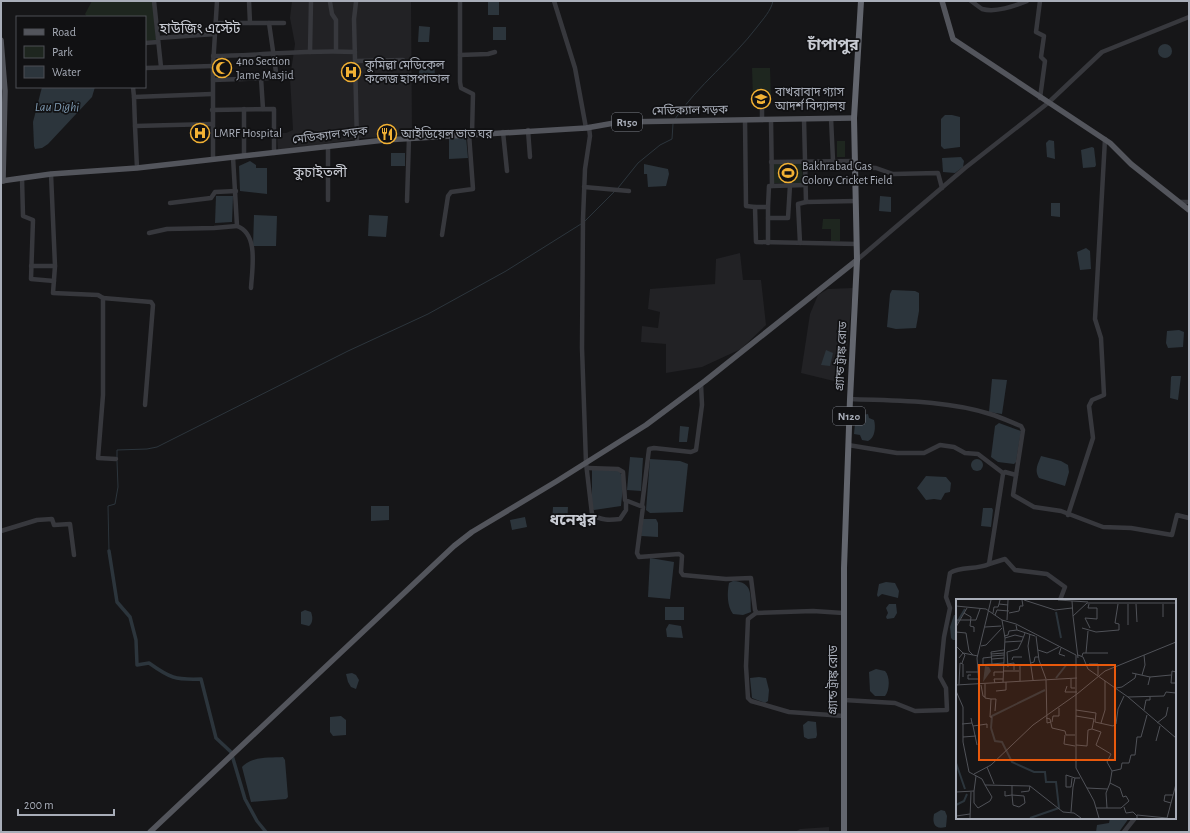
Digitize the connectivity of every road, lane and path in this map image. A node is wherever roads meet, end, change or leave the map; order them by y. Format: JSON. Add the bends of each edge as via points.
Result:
{"nodes":[{"id":1,"x":154,"y":1,"type":"edge"},
{"id":2,"x":217,"y":1,"type":"edge"},
{"id":3,"x":249,"y":1,"type":"edge"},
{"id":4,"x":311,"y":1,"type":"edge"},
{"id":5,"x":460,"y":1,"type":"edge"},
{"id":6,"x":554,"y":1,"type":"edge"},
{"id":7,"x":860,"y":1,"type":"edge"},
{"id":8,"x":942,"y":1,"type":"edge"},
{"id":9,"x":971,"y":1,"type":"edge"},
{"id":10,"x":1027,"y":1,"type":"edge"},
{"id":11,"x":1040,"y":1,"type":"edge"},
{"id":12,"x":330,"y":2,"type":"dead end"},
{"id":13,"x":356,"y":2,"type":"edge"},
{"id":14,"x":1189,"y":17,"type":"edge"},
{"id":15,"x":216,"y":23,"type":"junction"},
{"id":16,"x":250,"y":23,"type":"junction"},
{"id":17,"x":269,"y":23,"type":"junction"},
{"id":18,"x":284,"y":23,"type":"dead end"},
{"id":19,"x":215,"y":34,"type":"junction"},
{"id":20,"x":1,"y":40,"type":"edge"},
{"id":21,"x":158,"y":40,"type":"junction"},
{"id":22,"x":146,"y":42,"type":"edge"},
{"id":23,"x":336,"y":51,"type":"junction"},
{"id":24,"x":310,"y":52,"type":"junction"},
{"id":25,"x":355,"y":52,"type":"junction"},
{"id":26,"x":495,"y":52,"type":"dead end"},
{"id":27,"x":274,"y":54,"type":"junction"},
{"id":28,"x":460,"y":55,"type":"junction"},
{"id":29,"x":213,"y":56,"type":"junction"},
{"id":30,"x":355,"y":60,"type":"junction"},
{"id":31,"x":403,"y":60,"type":"dead end"},
{"id":32,"x":3,"y":66,"type":"edge"},
{"id":33,"x":213,"y":66,"type":"junction"},
{"id":34,"x":161,"y":67,"type":"junction"},
{"id":35,"x":146,"y":68,"type":"edge"},
{"id":36,"x":276,"y":72,"type":"dead end"},
{"id":37,"x":261,"y":78,"type":"junction"},
{"id":38,"x":271,"y":78,"type":"dead end"},
{"id":39,"x":213,"y":80,"type":"junction"},
{"id":40,"x":133,"y":88,"type":"edge"},
{"id":41,"x":212,"y":94,"type":"junction"},
{"id":42,"x":134,"y":97,"type":"junction"},
{"id":43,"x":1040,"y":98,"type":"junction"},
{"id":44,"x":762,"y":101,"type":"dead end"},
{"id":45,"x":1048,"y":103,"type":"junction"},
{"id":46,"x":244,"y":109,"type":"junction"},
{"id":47,"x":263,"y":109,"type":"junction"},
{"id":48,"x":212,"y":110,"type":"junction"},
{"id":49,"x":831,"y":118,"type":"junction"},
{"id":50,"x":854,"y":118,"type":"junction"},
{"id":51,"x":804,"y":119,"type":"junction"},
{"id":52,"x":745,"y":120,"type":"junction"},
{"id":53,"x":762,"y":120,"type":"junction"},
{"id":54,"x":771,"y":120,"type":"junction"},
{"id":55,"x":212,"y":124,"type":"junction"},
{"id":56,"x":135,"y":126,"type":"junction"},
{"id":57,"x":588,"y":127,"type":"junction"},
{"id":58,"x":528,"y":130,"type":"junction"},
{"id":59,"x":3,"y":131,"type":"edge"},
{"id":60,"x":503,"y":132,"type":"junction"},
{"id":61,"x":471,"y":134,"type":"junction"},
{"id":62,"x":409,"y":138,"type":"junction"},
{"id":63,"x":1105,"y":139,"type":"junction"},
{"id":64,"x":357,"y":142,"type":"junction"},
{"id":65,"x":328,"y":147,"type":"junction"},
{"id":66,"x":274,"y":153,"type":"junction"},
{"id":67,"x":244,"y":156,"type":"junction"},
{"id":68,"x":233,"y":157,"type":"junction"},
{"id":69,"x":530,"y":157,"type":"dead end"},
{"id":70,"x":213,"y":158,"type":"junction"},
{"id":71,"x":833,"y":161,"type":"junction"},
{"id":72,"x":771,"y":162,"type":"junction"},
{"id":73,"x":805,"y":162,"type":"junction"},
{"id":74,"x":856,"y":164,"type":"junction"},
{"id":75,"x":137,"y":168,"type":"junction"},
{"id":76,"x":507,"y":171,"type":"dead end"},
{"id":77,"x":51,"y":174,"type":"junction"},
{"id":78,"x":22,"y":178,"type":"junction"},
{"id":79,"x":2,"y":181,"type":"edge"},
{"id":80,"x":805,"y":185,"type":"junction"},
{"id":81,"x":584,"y":186,"type":"junction"},
{"id":82,"x":772,"y":186,"type":"junction"},
{"id":83,"x":790,"y":186,"type":"junction"},
{"id":84,"x":942,"y":188,"type":"junction"},
{"id":85,"x":236,"y":191,"type":"junction"},
{"id":86,"x":629,"y":191,"type":"dead end"},
{"id":87,"x":328,"y":200,"type":"dead end"},
{"id":88,"x":407,"y":201,"type":"dead end"},
{"id":89,"x":856,"y":201,"type":"junction"},
{"id":90,"x":806,"y":202,"type":"junction"},
{"id":91,"x":1179,"y":202,"type":"junction"},
{"id":92,"x":1189,"y":202,"type":"edge"},
{"id":93,"x":170,"y":203,"type":"dead end"},
{"id":94,"x":755,"y":207,"type":"junction"},
{"id":95,"x":768,"y":207,"type":"junction"},
{"id":96,"x":1189,"y":210,"type":"edge"},
{"id":97,"x":768,"y":218,"type":"junction"},
{"id":98,"x":237,"y":226,"type":"junction"},
{"id":99,"x":149,"y":233,"type":"dead end"},
{"id":100,"x":442,"y":235,"type":"dead end"},
{"id":101,"x":768,"y":243,"type":"junction"},
{"id":102,"x":800,"y":243,"type":"junction"},
{"id":103,"x":857,"y":244,"type":"junction"},
{"id":104,"x":857,"y":260,"type":"junction"},
{"id":105,"x":31,"y":266,"type":"junction"},
{"id":106,"x":55,"y":266,"type":"junction"},
{"id":107,"x":54,"y":281,"type":"junction"},
{"id":108,"x":251,"y":288,"type":"dead end"},
{"id":109,"x":103,"y":298,"type":"junction"},
{"id":110,"x":701,"y":384,"type":"junction"},
{"id":111,"x":850,"y":399,"type":"junction"},
{"id":112,"x":145,"y":405,"type":"dead end"},
{"id":113,"x":848,"y":445,"type":"junction"},
{"id":114,"x":116,"y":459,"type":"dead end"},
{"id":115,"x":587,"y":465,"type":"junction"},
{"id":116,"x":1003,"y":473,"type":"junction"},
{"id":117,"x":1016,"y":474,"type":"junction"},
{"id":118,"x":626,"y":501,"type":"junction"},
{"id":119,"x":642,"y":506,"type":"junction"},
{"id":120,"x":1068,"y":515,"type":"junction"},
{"id":121,"x":1189,"y":518,"type":"edge"},
{"id":122,"x":1,"y":531,"type":"edge"},
{"id":123,"x":74,"y":555,"type":"dead end"},
{"id":124,"x":989,"y":564,"type":"junction"},
{"id":125,"x":1060,"y":599,"type":"edge"},
{"id":126,"x":756,"y":613,"type":"junction"},
{"id":127,"x":843,"y":613,"type":"junction"},
{"id":128,"x":844,"y":700,"type":"junction"},
{"id":129,"x":844,"y":716,"type":"junction"},
{"id":130,"x":1134,"y":819,"type":"edge"},
{"id":131,"x":150,"y":832,"type":"edge"},
{"id":132,"x":844,"y":832,"type":"edge"},
{"id":133,"x":1124,"y":832,"type":"edge"}],
"edges":[{"from":1,"to":21,"type":"street"},
{"from":2,"to":15,"type":"street"},
{"from":3,"to":16,"type":"street"},
{"from":4,"to":24,"type":"street"},
{"from":5,"to":28,"type":"street"},
{"from":6,"to":57,"type":"street","via":[[575,68]]},
{"from":7,"to":50,"type":"highway","name":"গ্র্যান্ড ট্রাঙ্ক রোড","number":"N120"},
{"from":8,"to":43,"type":"main road","via":[[953,39]]},
{"from":9,"to":10,"type":"street","via":[[982,9],[1008,8]]},
{"from":11,"to":43,"type":"street","via":[[1036,32],[1044,36],[1041,57],[1045,61]]},
{"from":12,"to":23,"type":"street","via":[[336,20]]},
{"from":13,"to":25,"type":"street"},
{"from":14,"to":45,"type":"street","via":[[1102,52]]},
{"from":15,"to":16,"type":"street"},
{"from":15,"to":19,"type":"street"},
{"from":16,"to":17,"type":"street"},
{"from":17,"to":18,"type":"street"},
{"from":17,"to":27,"type":"street"},
{"from":19,"to":21,"type":"street"},
{"from":19,"to":29,"type":"street"},
{"from":20,"to":32,"type":"main road"},
{"from":21,"to":22,"type":"street"},
{"from":21,"to":34,"type":"street"},
{"from":23,"to":24,"type":"street"},
{"from":23,"to":25,"type":"street"},
{"from":24,"to":27,"type":"street"},
{"from":25,"to":30,"type":"street"},
{"from":26,"to":28,"type":"street"},
{"from":27,"to":29,"type":"street"},
{"from":27,"to":36,"type":"street"},
{"from":28,"to":61,"type":"street","via":[[461,88],[473,96]]},
{"from":29,"to":33,"type":"street"},
{"from":30,"to":31,"type":"street"},
{"from":30,"to":64,"type":"street"},
{"from":32,"to":59,"type":"main road"},
{"from":33,"to":34,"type":"street"},
{"from":33,"to":39,"type":"street"},
{"from":34,"to":35,"type":"street"},
{"from":37,"to":38,"type":"street"},
{"from":37,"to":39,"type":"street"},
{"from":37,"to":47,"type":"street"},
{"from":39,"to":41,"type":"street"},
{"from":40,"to":42,"type":"street"},
{"from":41,"to":42,"type":"street"},
{"from":41,"to":48,"type":"street"},
{"from":42,"to":56,"type":"street"},
{"from":43,"to":45,"type":"main road"},
{"from":44,"to":53,"type":"street"},
{"from":45,"to":63,"type":"main road"},
{"from":45,"to":84,"type":"street"},
{"from":46,"to":47,"type":"street"},
{"from":46,"to":48,"type":"street"},
{"from":46,"to":67,"type":"street"},
{"from":47,"to":66,"type":"street","via":[[272,109],[275,112]]},
{"from":48,"to":55,"type":"street"},
{"from":49,"to":50,"type":"main road","name":"মেডিক্যাল সড়ক","number":"R150"},
{"from":49,"to":51,"type":"main road","name":"মেডিক্যাল সড়ক","number":"R150"},
{"from":49,"to":71,"type":"street"},
{"from":50,"to":74,"type":"highway","name":"গ্র্যান্ড ট্রাঙ্ক রোড","number":"N120"},
{"from":51,"to":54,"type":"main road","name":"মেডিক্যাল সড়ক","number":"R150"},
{"from":51,"to":73,"type":"street"},
{"from":52,"to":53,"type":"main road","name":"মেডিক্যাল সড়ক","number":"R150"},
{"from":52,"to":57,"type":"main road","name":"মেডিক্যাল সড়ক","number":"R150","via":[[620,122]]},
{"from":52,"to":94,"type":"street","via":[[746,206]]},
{"from":53,"to":54,"type":"main road","name":"মেডিক্যাল সড়ক","number":"R150"},
{"from":54,"to":72,"type":"street"},
{"from":55,"to":56,"type":"street"},
{"from":55,"to":70,"type":"street"},
{"from":56,"to":75,"type":"street"},
{"from":57,"to":58,"type":"main road","name":"মেডিক্যাল সড়ক","number":"R150"},
{"from":57,"to":81,"type":"street","via":[[590,136]]},
{"from":58,"to":60,"type":"main road","name":"মেডিক্যাল সড়ক","number":"R150"},
{"from":58,"to":69,"type":"street"},
{"from":59,"to":79,"type":"main road"},
{"from":60,"to":61,"type":"main road","name":"মেডিক্যাল সড়ক","number":"R150"},
{"from":60,"to":76,"type":"street"},
{"from":61,"to":62,"type":"main road","name":"মেডিক্যাল সড়ক","number":"R150"},
{"from":61,"to":100,"type":"street","via":[[473,189],[451,192],[448,196]]},
{"from":62,"to":64,"type":"main road","name":"মেডিক্যাল সড়ক","number":"R150"},
{"from":62,"to":88,"type":"street"},
{"from":63,"to":91,"type":"main road","via":[[1131,164]]},
{"from":63,"to":120,"type":"street","via":[[1095,319],[1101,338],[1104,395],[1092,400],[1089,406],[1093,438]]},
{"from":64,"to":65,"type":"main road","name":"মেডিক্যাল সড়ক","number":"R150"},
{"from":65,"to":66,"type":"main road","name":"মেডিক্যাল সড়ক","number":"R150"},
{"from":65,"to":87,"type":"street"},
{"from":66,"to":67,"type":"main road","name":"মেডিক্যাল সড়ক","number":"R150"},
{"from":67,"to":68,"type":"main road","name":"মেডিক্যাল সড়ক","number":"R150"},
{"from":68,"to":70,"type":"main road","name":"মেডিক্যাল সড়ক","number":"R150"},
{"from":68,"to":85,"type":"street"},
{"from":70,"to":75,"type":"main road","name":"মেডিক্যাল সড়ক","number":"R150"},
{"from":71,"to":73,"type":"street"},
{"from":71,"to":74,"type":"street"},
{"from":72,"to":73,"type":"street"},
{"from":72,"to":82,"type":"street"},
{"from":73,"to":80,"type":"street"},
{"from":74,"to":84,"type":"street","via":[[894,174],[938,173]]},
{"from":74,"to":89,"type":"highway","name":"গ্র্যান্ড ট্রাঙ্ক রোড","number":"N120"},
{"from":75,"to":77,"type":"main road","name":"মেডিক্যাল সড়ক","number":"R150"},
{"from":77,"to":78,"type":"main road","name":"মেডিক্যাল সড়ক","number":"R150"},
{"from":77,"to":106,"type":"street"},
{"from":78,"to":79,"type":"main road","name":"মেডিক্যাল সড়ক","number":"R150"},
{"from":78,"to":105,"type":"street","via":[[23,216],[33,220]]},
{"from":80,"to":83,"type":"street"},
{"from":80,"to":90,"type":"street"},
{"from":81,"to":86,"type":"street"},
{"from":81,"to":115,"type":"street","via":[[582,348]]},
{"from":82,"to":83,"type":"street"},
{"from":82,"to":95,"type":"street","via":[[769,186]]},
{"from":83,"to":97,"type":"street","via":[[788,218]]},
{"from":84,"to":104,"type":"street"},
{"from":85,"to":93,"type":"street","via":[[214,192],[211,198]]},
{"from":85,"to":98,"type":"street"},
{"from":89,"to":90,"type":"street"},
{"from":89,"to":103,"type":"highway","name":"গ্র্যান্ড ট্রাঙ্ক রোড","number":"N120"},
{"from":90,"to":102,"type":"street","via":[[798,204]]},
{"from":91,"to":92,"type":"street"},
{"from":91,"to":96,"type":"main road"},
{"from":94,"to":95,"type":"street"},
{"from":94,"to":101,"type":"street","via":[[756,241]]},
{"from":95,"to":97,"type":"street"},
{"from":97,"to":101,"type":"street"},
{"from":98,"to":99,"type":"street","via":[[167,229]]},
{"from":98,"to":108,"type":"street","via":[[245,231],[251,244]]},
{"from":101,"to":102,"type":"street"},
{"from":102,"to":103,"type":"street"},
{"from":103,"to":104,"type":"highway","name":"গ্র্যান্ড ট্রাঙ্ক রোড","number":"N120"},
{"from":104,"to":110,"type":"main road"},
{"from":104,"to":111,"type":"highway","name":"গ্র্যান্ড ট্রাঙ্ক রোড","number":"N120"},
{"from":105,"to":106,"type":"street"},
{"from":105,"to":107,"type":"street","via":[[32,280]]},
{"from":106,"to":107,"type":"street"},
{"from":107,"to":109,"type":"street","via":[[54,294],[98,295]]},
{"from":109,"to":112,"type":"street","via":[[151,302],[153,305]]},
{"from":109,"to":114,"type":"street","via":[[103,395],[98,458]]},
{"from":110,"to":115,"type":"main road"},
{"from":110,"to":119,"type":"street","via":[[702,405],[696,450],[691,452],[649,449]]},
{"from":111,"to":113,"type":"highway","name":"গ্র্যান্ড ট্রাঙ্ক রোড","number":"N120"},
{"from":111,"to":117,"type":"street","via":[[952,407],[989,414],[1021,426],[1023,430]]},
{"from":113,"to":116,"type":"street","via":[[898,453],[924,453],[940,445],[954,447],[965,453],[978,454]]},
{"from":113,"to":127,"type":"highway","name":"গ্র্যান্ড ট্রাঙ্ক রোড","number":"N120"},
{"from":115,"to":118,"type":"street","via":[[621,469],[624,475]]},
{"from":115,"to":118,"type":"street","via":[[592,514],[596,518],[620,519],[626,510]]},
{"from":115,"to":131,"type":"main road","via":[[472,532],[454,546]]},
{"from":116,"to":117,"type":"street"},
{"from":116,"to":124,"type":"street"},
{"from":117,"to":120,"type":"street","via":[[1013,495],[1016,498],[1034,507],[1060,511]]},
{"from":118,"to":119,"type":"street"},
{"from":119,"to":126,"type":"street","via":[[637,555],[679,554],[682,556],[681,572],[687,576],[751,578]]},
{"from":120,"to":121,"type":"street","via":[[1103,527],[1132,528],[1172,535],[1177,516]]},
{"from":122,"to":123,"type":"street","via":[[37,520],[52,519],[54,525],[70,524]]},
{"from":124,"to":125,"type":"street","via":[[1005,559],[1015,570],[1047,574],[1065,587]]},
{"from":124,"to":128,"type":"street","via":[[950,573],[946,596],[950,608],[940,677],[946,688],[947,710],[915,711],[895,703]]},
{"from":126,"to":127,"type":"street"},
{"from":126,"to":129,"type":"street","via":[[748,619],[746,631],[748,698],[789,712]]},
{"from":127,"to":128,"type":"highway","name":"গ্র্যান্ড ট্রাঙ্ক রোড","number":"N120"},
{"from":128,"to":129,"type":"highway","name":"গ্র্যান্ড ট্রাঙ্ক রোড","number":"N120"},
{"from":129,"to":132,"type":"highway","name":"গ্র্যান্ড ট্রাঙ্ক রোড","number":"N120"},
{"from":130,"to":133,"type":"street"}]}
